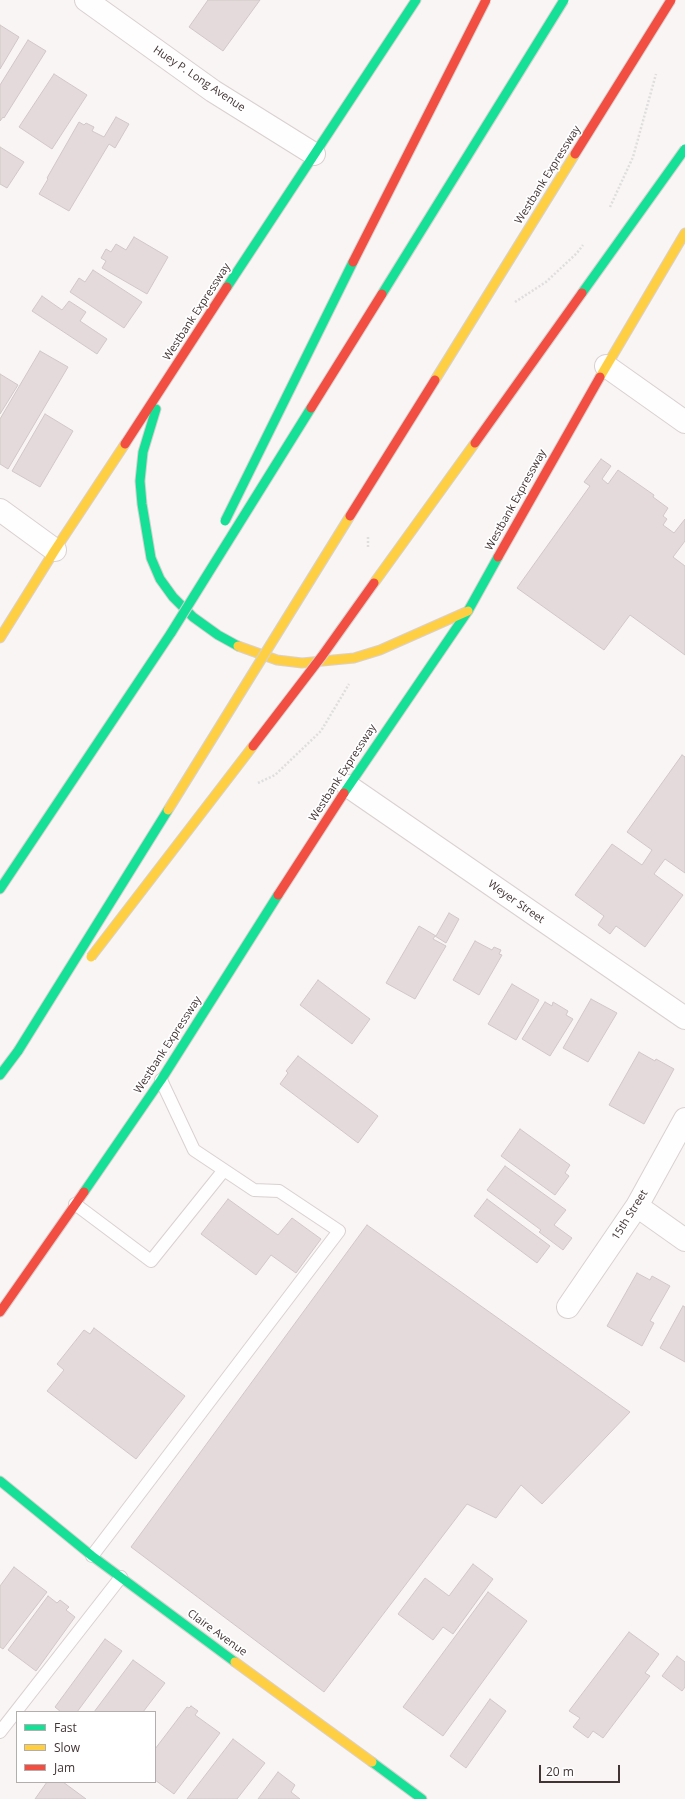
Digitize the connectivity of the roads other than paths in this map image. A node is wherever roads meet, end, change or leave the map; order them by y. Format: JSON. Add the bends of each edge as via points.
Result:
{"nodes":[{"id":1,"x":86,"y":0,"type":"edge"},
{"id":2,"x":416,"y":0,"type":"edge"},
{"id":3,"x":486,"y":0,"type":"edge"},
{"id":4,"x":564,"y":0,"type":"edge"},
{"id":5,"x":671,"y":0,"type":"edge"},
{"id":6,"x":685,"y":149,"type":"edge"},
{"id":7,"x":314,"y":154,"type":"junction"},
{"id":8,"x":685,"y":233,"type":"edge"},
{"id":9,"x":606,"y":366,"type":"junction"},
{"id":10,"x":168,"y":378,"type":"junction"},
{"id":11,"x":685,"y":422,"type":"edge"},
{"id":12,"x":0,"y":510,"type":"edge"},
{"id":13,"x":220,"y":532,"type":"dead end"},
{"id":14,"x":55,"y":550,"type":"junction"},
{"id":15,"x":209,"y":554,"type":"dead end"},
{"id":16,"x":468,"y":611,"type":"junction"},
{"id":17,"x":171,"y":633,"type":"junction"},
{"id":18,"x":0,"y":638,"type":"edge"},
{"id":19,"x":348,"y":786,"type":"junction"},
{"id":20,"x":0,"y":889,"type":"edge"},
{"id":21,"x":86,"y":963,"type":"dead end"},
{"id":22,"x":76,"y":975,"type":"dead end"},
{"id":23,"x":685,"y":1018,"type":"edge"},
{"id":24,"x":18,"y":1051,"type":"junction"},
{"id":25,"x":0,"y":1075,"type":"edge"},
{"id":26,"x":161,"y":1080,"type":"junction"},
{"id":27,"x":685,"y":1119,"type":"edge"},
{"id":28,"x":224,"y":1170,"type":"junction"},
{"id":29,"x":75,"y":1204,"type":"junction"},
{"id":30,"x":637,"y":1206,"type":"junction"},
{"id":31,"x":685,"y":1240,"type":"edge"},
{"id":32,"x":568,"y":1307,"type":"dead end"},
{"id":33,"x":0,"y":1312,"type":"edge"},
{"id":34,"x":0,"y":1481,"type":"edge"},
{"id":35,"x":92,"y":1556,"type":"junction"},
{"id":36,"x":121,"y":1577,"type":"junction"},
{"id":37,"x":16,"y":1711,"type":"edge"},
{"id":38,"x":16,"y":1712,"type":"edge"},
{"id":39,"x":0,"y":1732,"type":"edge"},
{"id":40,"x":422,"y":1799,"type":"edge"}],
"edges":[{"from":1,"to":7,"type":"street","name":"Huey P. Long Avenue","via":[[212,91]]},
{"from":2,"to":7,"type":"main road","name":"Westbank Expressway"},
{"from":3,"to":13,"type":"main road","bridge":true,"via":[[371,225]]},
{"from":4,"to":17,"type":"main road","bridge":true},
{"from":5,"to":24,"type":"main road","name":"Westbank Expressway","bridge":true},
{"from":6,"to":21,"type":"main road","bridge":true,"via":[[317,662]]},
{"from":7,"to":10,"type":"main road","name":"Westbank Expressway"},
{"from":8,"to":9,"type":"main road","name":"Westbank Expressway"},
{"from":9,"to":11,"type":"street"},
{"from":9,"to":16,"type":"main road","name":"Westbank Expressway"},
{"from":10,"to":14,"type":"main road","name":"Westbank Expressway"},
{"from":10,"to":16,"type":"main road","via":[[151,422],[143,452],[140,480],[142,504],[152,558],[160,579],[193,617],[218,635],[259,655],[302,663],[354,658],[380,650]]},
{"from":12,"to":14,"type":"street"},
{"from":14,"to":18,"type":"main road","name":"Westbank Expressway"},
{"from":15,"to":17,"type":"main road","bridge":true},
{"from":16,"to":19,"type":"main road","name":"Westbank Expressway"},
{"from":17,"to":20,"type":"main road"},
{"from":19,"to":23,"type":"street","name":"Weyer Street"},
{"from":19,"to":26,"type":"main road","name":"Westbank Expressway"},
{"from":22,"to":24,"type":"main road","bridge":true},
{"from":24,"to":25,"type":"main road","name":"Westbank Expressway"},
{"from":26,"to":28,"type":"lane","via":[[194,1150]]},
{"from":26,"to":29,"type":"main road","name":"Westbank Expressway"},
{"from":27,"to":30,"type":"street","name":"15th Street"},
{"from":28,"to":29,"type":"lane","via":[[151,1261]]},
{"from":28,"to":35,"type":"lane","via":[[254,1190],[279,1191],[339,1231]]},
{"from":29,"to":33,"type":"main road","name":"Westbank Expressway"},
{"from":30,"to":31,"type":"street"},
{"from":30,"to":32,"type":"street","name":"15th Street"},
{"from":34,"to":35,"type":"main road","name":"Claire Avenue"},
{"from":35,"to":36,"type":"main road","name":"Claire Avenue"},
{"from":36,"to":37,"type":"lane"},
{"from":36,"to":40,"type":"main road","name":"Claire Avenue"},
{"from":38,"to":39,"type":"lane"}]}
